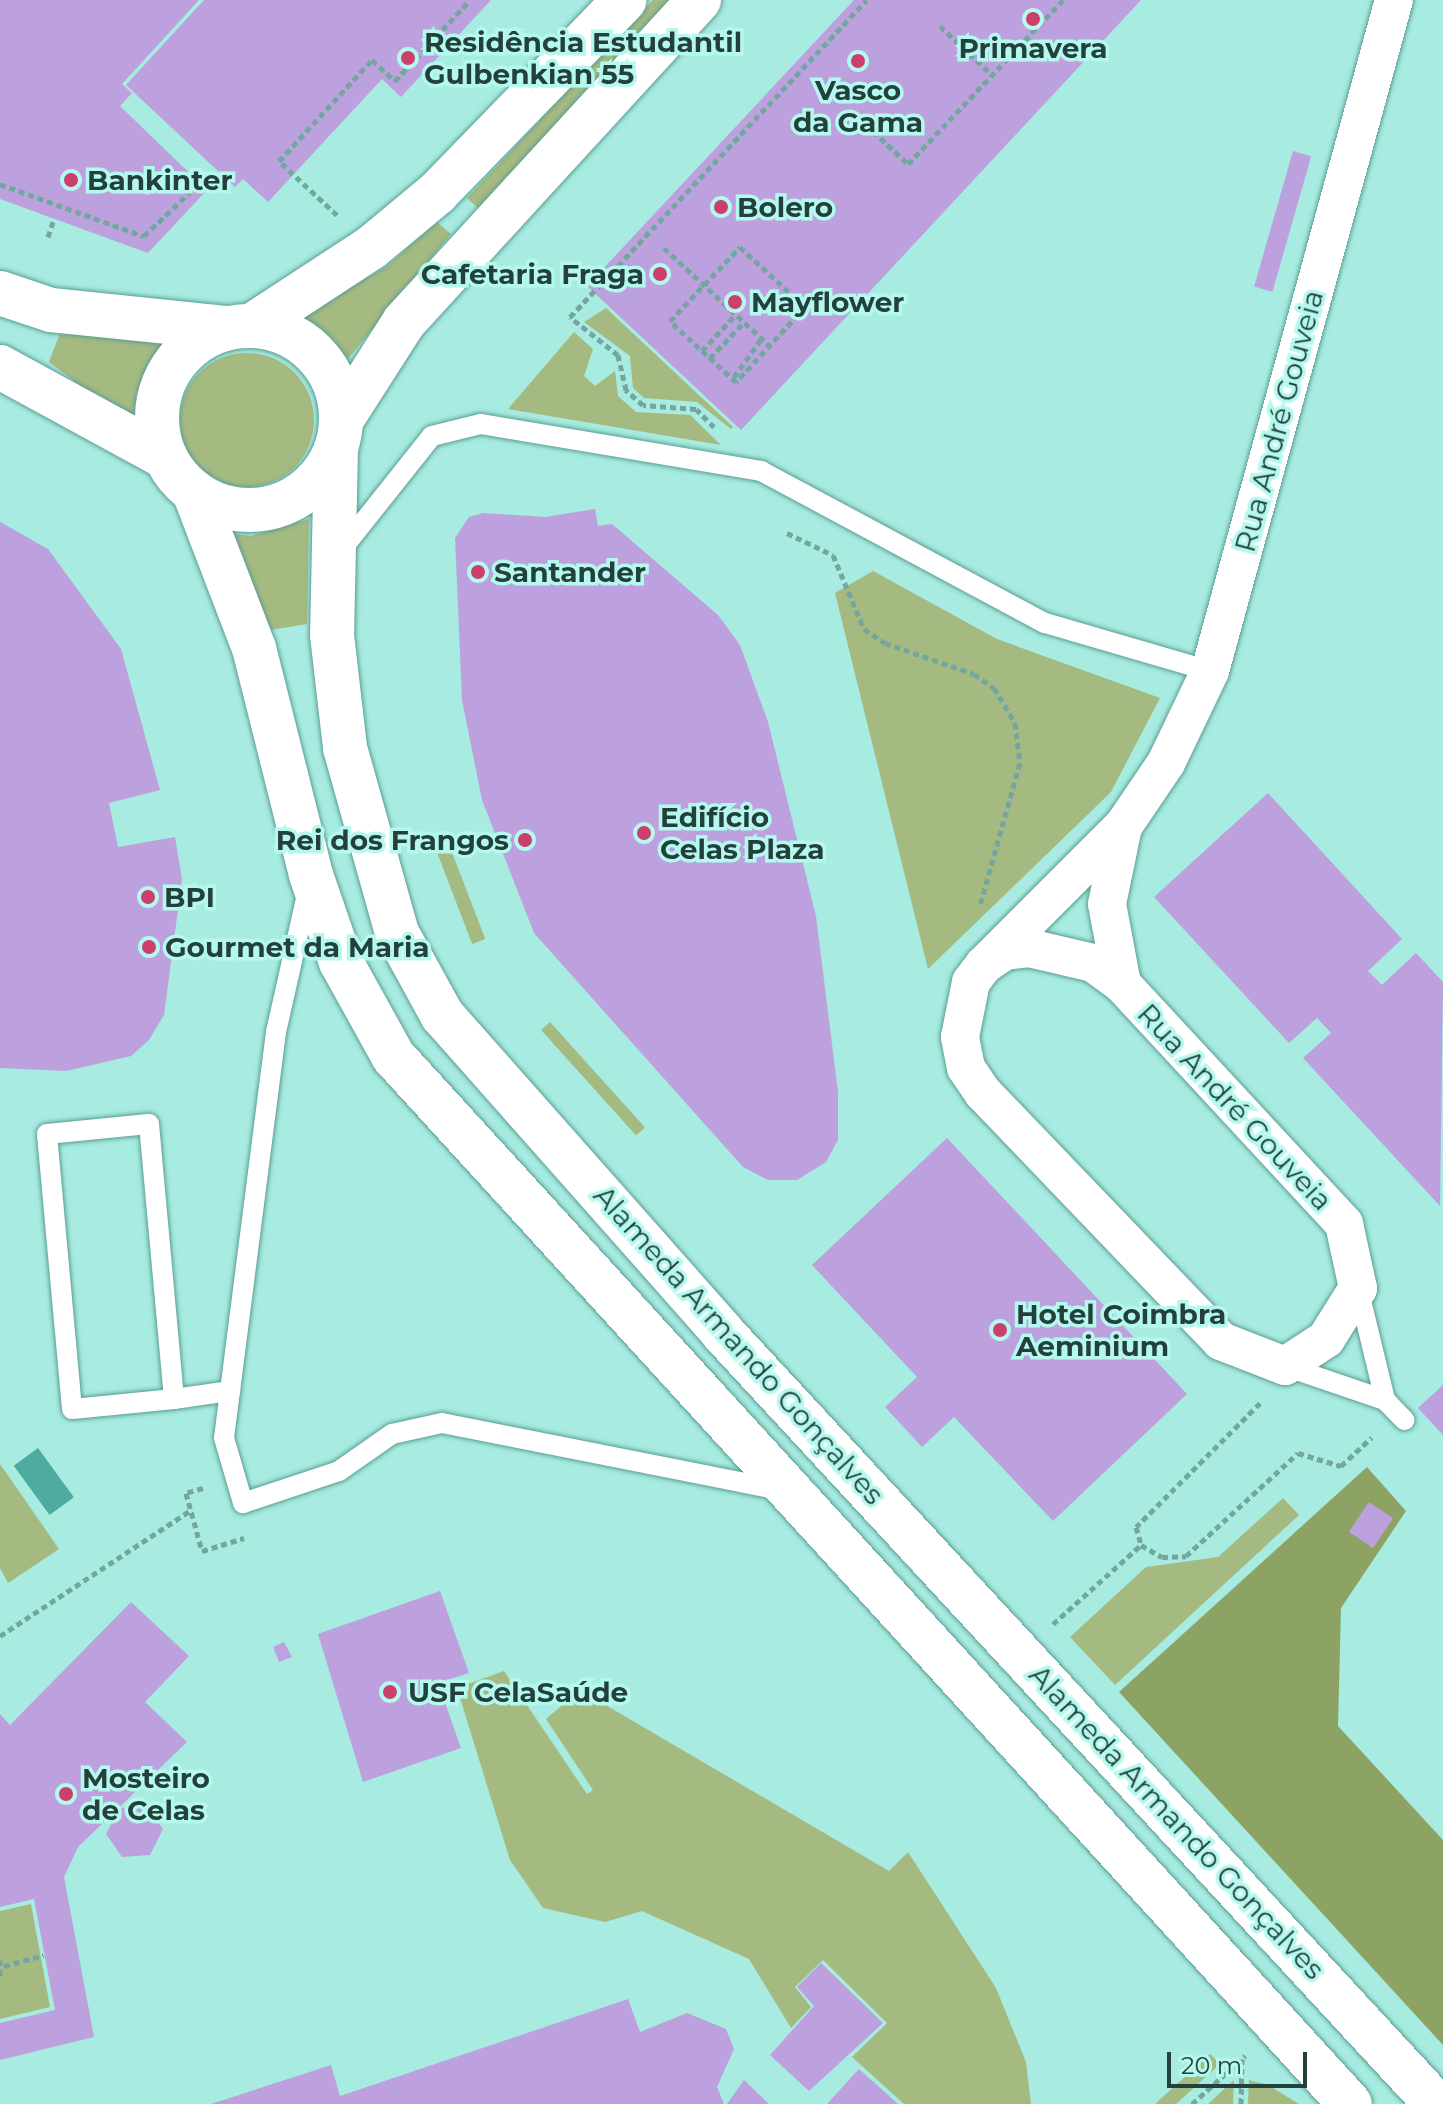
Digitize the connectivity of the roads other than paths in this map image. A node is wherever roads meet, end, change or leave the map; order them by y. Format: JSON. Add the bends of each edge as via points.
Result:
{"nodes":[{"id":1,"x":625,"y":0,"type":"edge"},
{"id":2,"x":699,"y":0,"type":"edge"},
{"id":3,"x":1394,"y":0,"type":"edge"},
{"id":4,"x":0,"y":293,"type":"edge"},
{"id":5,"x":239,"y":326,"type":"junction"},
{"id":6,"x":0,"y":367,"type":"edge"},
{"id":7,"x":339,"y":434,"type":"junction"},
{"id":8,"x":165,"y":457,"type":"junction"},
{"id":9,"x":194,"y":492,"type":"junction"},
{"id":10,"x":332,"y":561,"type":"junction"},
{"id":11,"x":1210,"y":671,"type":"junction"},
{"id":12,"x":1124,"y":825,"type":"junction"},
{"id":13,"x":311,"y":875,"type":"junction"},
{"id":14,"x":984,"y":965,"type":"junction"},
{"id":15,"x":1122,"y":984,"type":"junction"},
{"id":16,"x":1358,"y":1288,"type":"junction"},
{"id":17,"x":1285,"y":1366,"type":"junction"},
{"id":18,"x":230,"y":1391,"type":"junction"},
{"id":19,"x":174,"y":1399,"type":"junction"},
{"id":20,"x":783,"y":1491,"type":"junction"},
{"id":21,"x":1350,"y":2104,"type":"edge"},
{"id":22,"x":1436,"y":2104,"type":"edge"}],
"edges":[{"from":1,"to":5,"type":"main road","via":[[478,154],[372,247]]},
{"from":2,"to":7,"type":"main road","via":[[404,322]]},
{"from":3,"to":11,"type":"street","name":"Rua André Gouveia"},
{"from":4,"to":5,"type":"main road","via":[[51,310]]},
{"from":5,"to":7,"type":"main road","via":[[293,337],[325,364]]},
{"from":5,"to":8,"type":"main road","via":[[180,356],[165,378],[157,417]]},
{"from":6,"to":8,"type":"main road"},
{"from":7,"to":9,"type":"main road","via":[[312,484],[276,506],[248,511]]},
{"from":7,"to":10,"type":"main road","name":"Alameda Armando Gonçalves"},
{"from":8,"to":9,"type":"main road"},
{"from":9,"to":13,"type":"main road","via":[[254,648]]},
{"from":10,"to":11,"type":"lane","via":[[432,436],[481,424],[761,471],[1045,623]]},
{"from":10,"to":22,"type":"main road","name":"Alameda Armando Gonçalves","via":[[345,748],[369,854],[397,933],[442,1015],[722,1332]]},
{"from":11,"to":12,"type":"street","name":"Rua André Gouveia","via":[[1166,763]]},
{"from":12,"to":14,"type":"street","name":"Rua André Gouveia"},
{"from":12,"to":15,"type":"street","name":"Rua André Gouveia","via":[[1107,904]]},
{"from":13,"to":18,"type":"lane","via":[[276,1032]]},
{"from":13,"to":20,"type":"main road","via":[[341,962],[393,1056]]},
{"from":14,"to":15,"type":"street","name":"Rua André Gouveia","via":[[1005,951],[1066,951]]},
{"from":14,"to":17,"type":"street","name":"Rua André Gouveia","via":[[962,1006],[960,1037],[966,1068],[983,1093],[1221,1341]]},
{"from":15,"to":16,"type":"street","name":"Rua André Gouveia","via":[[1344,1224]]},
{"from":16,"to":17,"type":"street","via":[[1326,1339]]},
{"from":16,"to":17,"type":"lane","via":[[1395,1411]]},
{"from":18,"to":19,"type":"lane"},
{"from":18,"to":20,"type":"lane","via":[[224,1438],[243,1503],[339,1471],[392,1434],[442,1423]]},
{"from":19,"to":19,"type":"lane","via":[[149,1124],[47,1134],[72,1409]]},
{"from":20,"to":21,"type":"main road"}]}
